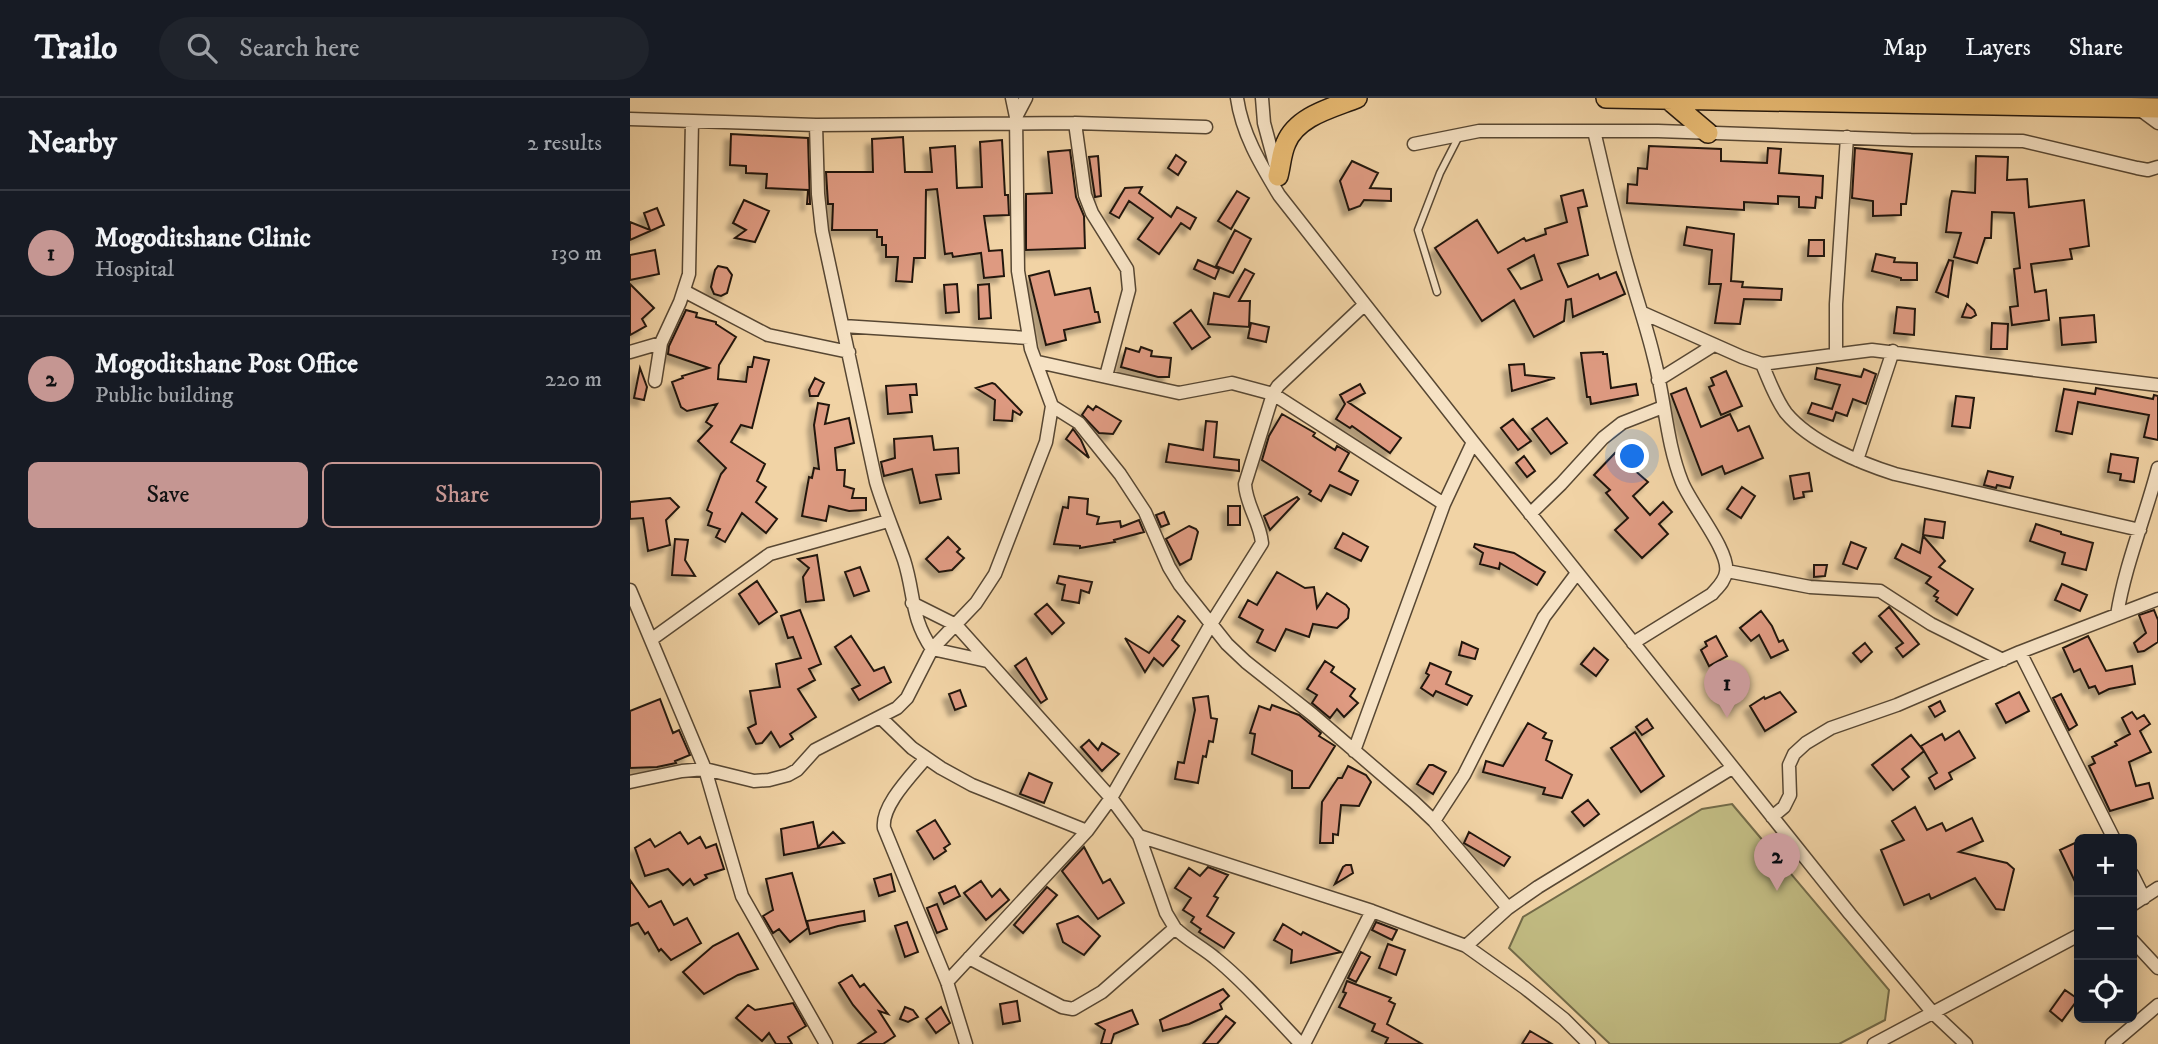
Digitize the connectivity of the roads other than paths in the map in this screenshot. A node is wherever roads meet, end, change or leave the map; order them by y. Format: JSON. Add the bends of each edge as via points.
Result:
{"nodes":[{"id":1,"x":1012,"y":98,"type":"edge"},
{"id":2,"x":1026,"y":98,"type":"edge"},
{"id":3,"x":1237,"y":98,"type":"edge"},
{"id":4,"x":1262,"y":98,"type":"edge"},
{"id":5,"x":1356,"y":98,"type":"edge"},
{"id":6,"x":1606,"y":98,"type":"edge"},
{"id":7,"x":1668,"y":99,"type":"edge"},
{"id":8,"x":1890,"y":101,"type":"edge"},
{"id":9,"x":2138,"y":108,"type":"junction"},
{"id":10,"x":2158,"y":108,"type":"edge"},
{"id":11,"x":630,"y":119,"type":"edge"},
{"id":12,"x":1015,"y":120,"type":"junction"},
{"id":13,"x":692,"y":121,"type":"junction"},
{"id":14,"x":1075,"y":123,"type":"junction"},
{"id":15,"x":2158,"y":123,"type":"edge"},
{"id":16,"x":816,"y":125,"type":"junction"},
{"id":17,"x":1206,"y":127,"type":"dead end"},
{"id":18,"x":1594,"y":131,"type":"junction"},
{"id":19,"x":1708,"y":133,"type":"junction"},
{"id":20,"x":1460,"y":134,"type":"junction"},
{"id":21,"x":1847,"y":137,"type":"junction"},
{"id":22,"x":1415,"y":144,"type":"dead end"},
{"id":23,"x":2157,"y":166,"type":"edge"},
{"id":24,"x":1278,"y":176,"type":"junction"},
{"id":25,"x":1288,"y":205,"type":"junction"},
{"id":26,"x":684,"y":291,"type":"junction"},
{"id":27,"x":1437,"y":292,"type":"dead end"},
{"id":28,"x":1364,"y":305,"type":"junction"},
{"id":29,"x":1643,"y":313,"type":"junction"},
{"id":30,"x":843,"y":326,"type":"junction"},
{"id":31,"x":1029,"y":338,"type":"junction"},
{"id":32,"x":661,"y":343,"type":"junction"},
{"id":33,"x":1714,"y":345,"type":"junction"},
{"id":34,"x":1893,"y":351,"type":"junction"},
{"id":35,"x":630,"y":352,"type":"edge"},
{"id":36,"x":849,"y":352,"type":"junction"},
{"id":37,"x":1836,"y":354,"type":"junction"},
{"id":38,"x":1038,"y":362,"type":"junction"},
{"id":39,"x":1762,"y":364,"type":"junction"},
{"id":40,"x":1106,"y":376,"type":"junction"},
{"id":41,"x":1658,"y":380,"type":"junction"},
{"id":42,"x":655,"y":381,"type":"dead end"},
{"id":43,"x":2158,"y":385,"type":"edge"},
{"id":44,"x":1273,"y":394,"type":"junction"},
{"id":45,"x":1052,"y":406,"type":"junction"},
{"id":46,"x":1663,"y":407,"type":"junction"},
{"id":47,"x":1473,"y":442,"type":"junction"},
{"id":48,"x":1857,"y":460,"type":"junction"},
{"id":49,"x":2158,"y":468,"type":"edge"},
{"id":50,"x":1444,"y":504,"type":"junction"},
{"id":51,"x":1530,"y":513,"type":"junction"},
{"id":52,"x":888,"y":521,"type":"junction"},
{"id":53,"x":2140,"y":530,"type":"junction"},
{"id":54,"x":1727,"y":571,"type":"junction"},
{"id":55,"x":1577,"y":573,"type":"junction"},
{"id":56,"x":630,"y":590,"type":"edge"},
{"id":57,"x":2158,"y":599,"type":"edge"},
{"id":58,"x":912,"y":603,"type":"junction"},
{"id":59,"x":2117,"y":615,"type":"junction"},
{"id":60,"x":1211,"y":624,"type":"junction"},
{"id":61,"x":956,"y":625,"type":"junction"},
{"id":62,"x":652,"y":639,"type":"junction"},
{"id":63,"x":1633,"y":643,"type":"junction"},
{"id":64,"x":932,"y":649,"type":"junction"},
{"id":65,"x":2020,"y":653,"type":"junction"},
{"id":66,"x":2003,"y":660,"type":"junction"},
{"id":67,"x":987,"y":661,"type":"junction"},
{"id":68,"x":881,"y":718,"type":"junction"},
{"id":69,"x":1354,"y":751,"type":"junction"},
{"id":70,"x":925,"y":759,"type":"junction"},
{"id":71,"x":1732,"y":768,"type":"junction"},
{"id":72,"x":705,"y":769,"type":"junction"},
{"id":73,"x":630,"y":782,"type":"edge"},
{"id":74,"x":1111,"y":798,"type":"junction"},
{"id":75,"x":1772,"y":817,"type":"junction"},
{"id":76,"x":1434,"y":821,"type":"junction"},
{"id":77,"x":1087,"y":831,"type":"junction"},
{"id":78,"x":2111,"y":834,"type":"edge"},
{"id":79,"x":1139,"y":836,"type":"junction"},
{"id":80,"x":2137,"y":884,"type":"edge"},
{"id":81,"x":2158,"y":888,"type":"edge"},
{"id":82,"x":2144,"y":898,"type":"junction"},
{"id":83,"x":2137,"y":902,"type":"edge"},
{"id":84,"x":1508,"y":908,"type":"junction"},
{"id":85,"x":1372,"y":911,"type":"junction"},
{"id":86,"x":1175,"y":928,"type":"junction"},
{"id":87,"x":2074,"y":938,"type":"edge"},
{"id":88,"x":2137,"y":945,"type":"edge"},
{"id":89,"x":1466,"y":946,"type":"junction"},
{"id":90,"x":970,"y":958,"type":"junction"},
{"id":91,"x":2158,"y":968,"type":"edge"},
{"id":92,"x":947,"y":982,"type":"junction"},
{"id":93,"x":2158,"y":1005,"type":"edge"},
{"id":94,"x":1933,"y":1013,"type":"junction"},
{"id":95,"x":826,"y":1044,"type":"edge"},
{"id":96,"x":966,"y":1044,"type":"edge"},
{"id":97,"x":1302,"y":1044,"type":"edge"},
{"id":98,"x":1589,"y":1044,"type":"edge"},
{"id":99,"x":1874,"y":1044,"type":"edge"},
{"id":100,"x":1966,"y":1044,"type":"edge"},
{"id":101,"x":2112,"y":1044,"type":"edge"}],
"edges":[{"from":1,"to":12,"type":"street"},
{"from":2,"to":12,"type":"street"},
{"from":3,"to":25,"type":"street","via":[[1262,168]]},
{"from":4,"to":24,"type":"street"},
{"from":5,"to":24,"type":"main road","via":[[1316,115],[1295,130],[1282,153]]},
{"from":6,"to":7,"type":"main road"},
{"from":7,"to":8,"type":"main road"},
{"from":7,"to":19,"type":"main road"},
{"from":8,"to":9,"type":"main road"},
{"from":9,"to":10,"type":"main road"},
{"from":9,"to":15,"type":"street"},
{"from":11,"to":13,"type":"street"},
{"from":12,"to":14,"type":"street"},
{"from":12,"to":16,"type":"street"},
{"from":12,"to":31,"type":"street","via":[[1016,249]]},
{"from":13,"to":16,"type":"street"},
{"from":13,"to":26,"type":"street","via":[[690,257]]},
{"from":14,"to":17,"type":"street"},
{"from":14,"to":40,"type":"street","via":[[1092,213],[1130,279]]},
{"from":16,"to":30,"type":"street","via":[[821,231]]},
{"from":18,"to":19,"type":"street"},
{"from":18,"to":20,"type":"street"},
{"from":18,"to":29,"type":"street"},
{"from":19,"to":21,"type":"street"},
{"from":20,"to":22,"type":"street"},
{"from":20,"to":27,"type":"lane","via":[[1418,230]]},
{"from":21,"to":23,"type":"street","via":[[2023,141],[2137,169]]},
{"from":21,"to":37,"type":"street"},
{"from":24,"to":25,"type":"street"},
{"from":25,"to":28,"type":"street"},
{"from":26,"to":32,"type":"street"},
{"from":26,"to":36,"type":"street","via":[[768,335]]},
{"from":28,"to":44,"type":"street"},
{"from":28,"to":47,"type":"street"},
{"from":29,"to":33,"type":"street"},
{"from":29,"to":41,"type":"street"},
{"from":30,"to":31,"type":"street"},
{"from":30,"to":36,"type":"street"},
{"from":31,"to":38,"type":"street"},
{"from":32,"to":35,"type":"street"},
{"from":32,"to":42,"type":"street"},
{"from":33,"to":39,"type":"street"},
{"from":33,"to":41,"type":"street"},
{"from":34,"to":37,"type":"street"},
{"from":34,"to":43,"type":"street"},
{"from":34,"to":48,"type":"street"},
{"from":36,"to":52,"type":"street"},
{"from":37,"to":39,"type":"street"},
{"from":38,"to":40,"type":"street"},
{"from":38,"to":45,"type":"street"},
{"from":39,"to":48,"type":"street","via":[[1787,414]]},
{"from":40,"to":44,"type":"street","via":[[1179,393],[1232,383]]},
{"from":41,"to":46,"type":"street"},
{"from":44,"to":50,"type":"street"},
{"from":44,"to":60,"type":"street","via":[[1245,484],[1262,543]]},
{"from":45,"to":60,"type":"street","via":[[1079,423],[1127,484],[1169,567]]},
{"from":45,"to":61,"type":"street","via":[[1046,442],[995,574]]},
{"from":46,"to":51,"type":"street","via":[[1622,423],[1603,438]]},
{"from":46,"to":54,"type":"street","via":[[1682,484],[1724,555]]},
{"from":47,"to":50,"type":"street"},
{"from":47,"to":51,"type":"street"},
{"from":48,"to":53,"type":"street","via":[[1895,474]]},
{"from":49,"to":53,"type":"street"},
{"from":50,"to":69,"type":"street"},
{"from":51,"to":55,"type":"street"},
{"from":52,"to":58,"type":"street","via":[[905,564]]},
{"from":52,"to":62,"type":"street","via":[[770,554]]},
{"from":53,"to":59,"type":"street"},
{"from":54,"to":63,"type":"street","via":[[1712,594]]},
{"from":54,"to":66,"type":"street","via":[[1810,587],[1880,591],[1930,624]]},
{"from":55,"to":63,"type":"street"},
{"from":55,"to":76,"type":"street","via":[[1544,617],[1464,775]]},
{"from":56,"to":62,"type":"street"},
{"from":57,"to":59,"type":"street"},
{"from":58,"to":61,"type":"street"},
{"from":58,"to":64,"type":"street"},
{"from":59,"to":65,"type":"street"},
{"from":60,"to":69,"type":"street","via":[[1246,662]]},
{"from":60,"to":74,"type":"street"},
{"from":61,"to":64,"type":"street"},
{"from":61,"to":67,"type":"street"},
{"from":62,"to":72,"type":"street"},
{"from":63,"to":71,"type":"street"},
{"from":64,"to":67,"type":"street"},
{"from":64,"to":68,"type":"street","via":[[908,698]]},
{"from":65,"to":66,"type":"street"},
{"from":65,"to":78,"type":"street"},
{"from":66,"to":75,"type":"street","via":[[1806,743],[1789,765],[1790,794]]},
{"from":67,"to":74,"type":"street"},
{"from":68,"to":70,"type":"street"},
{"from":68,"to":72,"type":"street","via":[[815,750],[788,775],[754,780]]},
{"from":69,"to":76,"type":"street"},
{"from":70,"to":77,"type":"street","via":[[972,785]]},
{"from":70,"to":92,"type":"street","via":[[883,818]]},
{"from":71,"to":75,"type":"street"},
{"from":71,"to":84,"type":"street"},
{"from":72,"to":73,"type":"street"},
{"from":72,"to":95,"type":"street","via":[[742,895]]},
{"from":74,"to":77,"type":"street"},
{"from":74,"to":79,"type":"street"},
{"from":75,"to":94,"type":"street"},
{"from":76,"to":84,"type":"street"},
{"from":77,"to":90,"type":"street"},
{"from":79,"to":85,"type":"street"},
{"from":79,"to":86,"type":"street"},
{"from":80,"to":82,"type":"street"},
{"from":81,"to":82,"type":"street"},
{"from":82,"to":83,"type":"street"},
{"from":84,"to":89,"type":"street"},
{"from":85,"to":89,"type":"street"},
{"from":85,"to":97,"type":"street"},
{"from":86,"to":90,"type":"street","via":[[1102,992],[1073,1009]]},
{"from":86,"to":97,"type":"street","via":[[1214,957]]},
{"from":87,"to":94,"type":"street"},
{"from":88,"to":91,"type":"street"},
{"from":89,"to":98,"type":"street","via":[[1564,1019]]},
{"from":90,"to":92,"type":"street"},
{"from":92,"to":96,"type":"street"},
{"from":93,"to":101,"type":"street"},
{"from":94,"to":99,"type":"street"},
{"from":94,"to":100,"type":"street"}]}
